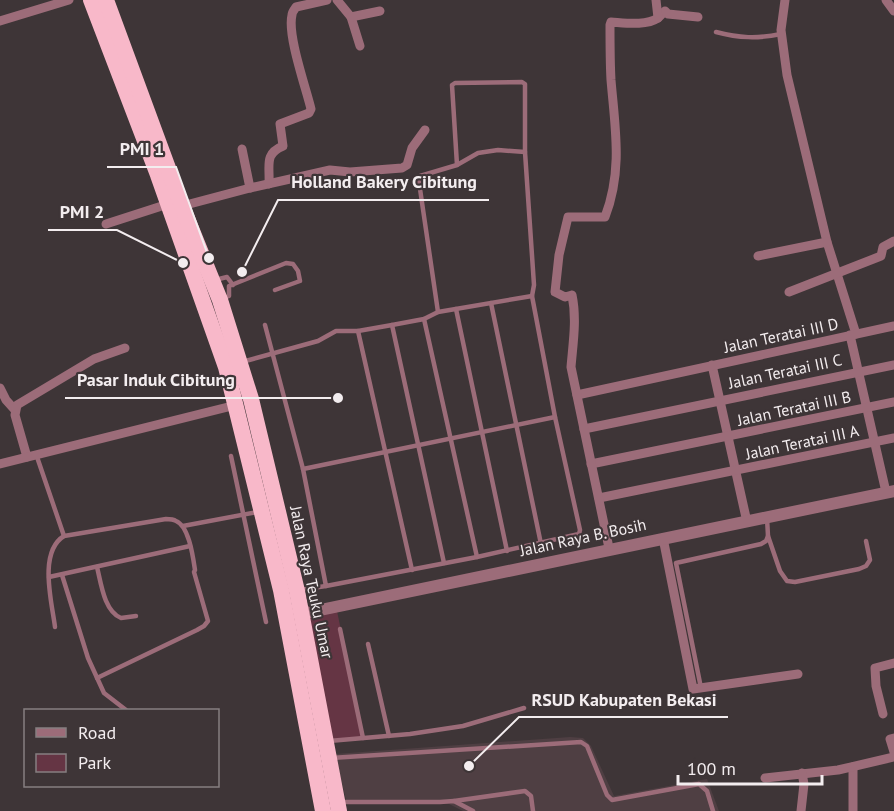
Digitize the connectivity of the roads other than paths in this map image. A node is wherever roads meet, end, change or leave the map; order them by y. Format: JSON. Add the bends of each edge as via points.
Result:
{"nodes":[{"id":1,"x":69,"y":0,"type":"edge"},
{"id":2,"x":91,"y":0,"type":"edge"},
{"id":3,"x":106,"y":0,"type":"edge"},
{"id":4,"x":327,"y":0,"type":"edge"},
{"id":5,"x":337,"y":0,"type":"edge"},
{"id":6,"x":656,"y":0,"type":"edge"},
{"id":7,"x":785,"y":0,"type":"edge"},
{"id":8,"x":886,"y":0,"type":"edge"},
{"id":9,"x":380,"y":11,"type":"dead end"},
{"id":10,"x":894,"y":11,"type":"edge"},
{"id":11,"x":351,"y":17,"type":"junction"},
{"id":12,"x":698,"y":17,"type":"dead end"},
{"id":13,"x":658,"y":18,"type":"junction"},
{"id":14,"x":0,"y":21,"type":"edge"},
{"id":15,"x":716,"y":32,"type":"dead end"},
{"id":16,"x":782,"y":34,"type":"junction"},
{"id":17,"x":360,"y":46,"type":"dead end"},
{"id":18,"x":425,"y":130,"type":"dead end"},
{"id":19,"x":242,"y":149,"type":"dead end"},
{"id":20,"x":525,"y":152,"type":"junction"},
{"id":21,"x":457,"y":165,"type":"junction"},
{"id":22,"x":164,"y":173,"type":"junction"},
{"id":23,"x":269,"y":184,"type":"junction"},
{"id":24,"x":250,"y":188,"type":"junction"},
{"id":25,"x":175,"y":205,"type":"junction"},
{"id":26,"x":106,"y":224,"type":"dead end"},
{"id":27,"x":894,"y":241,"type":"edge"},
{"id":28,"x":827,"y":242,"type":"junction"},
{"id":29,"x":758,"y":256,"type":"dead end"},
{"id":30,"x":836,"y":274,"type":"junction"},
{"id":31,"x":212,"y":281,"type":"junction"},
{"id":32,"x":233,"y":285,"type":"junction"},
{"id":33,"x":274,"y":290,"type":"dead end"},
{"id":34,"x":789,"y":292,"type":"dead end"},
{"id":35,"x":532,"y":296,"type":"junction"},
{"id":36,"x":220,"y":300,"type":"junction"},
{"id":37,"x":491,"y":303,"type":"junction"},
{"id":38,"x":456,"y":309,"type":"junction"},
{"id":39,"x":438,"y":312,"type":"junction"},
{"id":40,"x":423,"y":319,"type":"junction"},
{"id":41,"x":265,"y":325,"type":"dead end"},
{"id":42,"x":392,"y":326,"type":"junction"},
{"id":43,"x":894,"y":326,"type":"edge"},
{"id":44,"x":358,"y":331,"type":"junction"},
{"id":45,"x":853,"y":335,"type":"junction"},
{"id":46,"x":125,"y":348,"type":"dead end"},
{"id":47,"x":272,"y":353,"type":"junction"},
{"id":48,"x":233,"y":365,"type":"junction"},
{"id":49,"x":712,"y":365,"type":"junction"},
{"id":50,"x":894,"y":365,"type":"edge"},
{"id":51,"x":858,"y":371,"type":"junction"},
{"id":52,"x":0,"y":388,"type":"edge"},
{"id":53,"x":577,"y":395,"type":"junction"},
{"id":54,"x":719,"y":400,"type":"junction"},
{"id":55,"x":894,"y":402,"type":"edge"},
{"id":56,"x":236,"y":405,"type":"junction"},
{"id":57,"x":866,"y":407,"type":"junction"},
{"id":58,"x":15,"y":410,"type":"junction"},
{"id":59,"x":555,"y":417,"type":"junction"},
{"id":60,"x":516,"y":425,"type":"junction"},
{"id":61,"x":584,"y":429,"type":"junction"},
{"id":62,"x":482,"y":432,"type":"junction"},
{"id":63,"x":728,"y":437,"type":"junction"},
{"id":64,"x":451,"y":438,"type":"junction"},
{"id":65,"x":894,"y":438,"type":"edge"},
{"id":66,"x":874,"y":442,"type":"junction"},
{"id":67,"x":419,"y":445,"type":"junction"},
{"id":68,"x":385,"y":452,"type":"junction"},
{"id":69,"x":31,"y":456,"type":"junction"},
{"id":70,"x":231,"y":456,"type":"dead end"},
{"id":71,"x":0,"y":464,"type":"edge"},
{"id":72,"x":591,"y":464,"type":"junction"},
{"id":73,"x":303,"y":469,"type":"junction"},
{"id":74,"x":736,"y":471,"type":"junction"},
{"id":75,"x":890,"y":492,"type":"edge"},
{"id":76,"x":598,"y":498,"type":"junction"},
{"id":77,"x":263,"y":512,"type":"junction"},
{"id":78,"x":243,"y":513,"type":"junction"},
{"id":79,"x":767,"y":518,"type":"junction"},
{"id":80,"x":747,"y":522,"type":"junction"},
{"id":81,"x":183,"y":526,"type":"junction"},
{"id":82,"x":64,"y":536,"type":"junction"},
{"id":83,"x":768,"y":536,"type":"junction"},
{"id":84,"x":663,"y":538,"type":"junction"},
{"id":85,"x":866,"y":541,"type":"dead end"},
{"id":86,"x":541,"y":544,"type":"junction"},
{"id":87,"x":190,"y":546,"type":"junction"},
{"id":88,"x":609,"y":548,"type":"junction"},
{"id":89,"x":507,"y":551,"type":"junction"},
{"id":90,"x":477,"y":557,"type":"junction"},
{"id":91,"x":444,"y":563,"type":"junction"},
{"id":92,"x":97,"y":567,"type":"junction"},
{"id":93,"x":412,"y":570,"type":"junction"},
{"id":94,"x":62,"y":575,"type":"junction"},
{"id":95,"x":49,"y":577,"type":"junction"},
{"id":96,"x":326,"y":586,"type":"junction"},
{"id":97,"x":297,"y":591,"type":"junction"},
{"id":98,"x":282,"y":601,"type":"junction"},
{"id":99,"x":301,"y":614,"type":"junction"},
{"id":100,"x":136,"y":616,"type":"dead end"},
{"id":101,"x":266,"y":622,"type":"dead end"},
{"id":102,"x":55,"y":627,"type":"dead end"},
{"id":103,"x":340,"y":629,"type":"dead end"},
{"id":104,"x":368,"y":644,"type":"dead end"},
{"id":105,"x":894,"y":663,"type":"edge"},
{"id":106,"x":798,"y":674,"type":"dead end"},
{"id":107,"x":97,"y":678,"type":"junction"},
{"id":108,"x":700,"y":683,"type":"dead end"},
{"id":109,"x":524,"y":708,"type":"dead end"},
{"id":110,"x":124,"y":709,"type":"edge"},
{"id":111,"x":883,"y":714,"type":"dead end"},
{"id":112,"x":389,"y":736,"type":"junction"},
{"id":113,"x":363,"y":738,"type":"junction"},
{"id":114,"x":894,"y":738,"type":"edge"},
{"id":115,"x":326,"y":741,"type":"junction"},
{"id":116,"x":894,"y":752,"type":"edge"},
{"id":117,"x":894,"y":757,"type":"edge"},
{"id":118,"x":330,"y":758,"type":"junction"},
{"id":119,"x":853,"y":767,"type":"junction"},
{"id":120,"x":802,"y":773,"type":"junction"},
{"id":121,"x":765,"y":778,"type":"dead end"},
{"id":122,"x":453,"y":801,"type":"junction"},
{"id":123,"x":330,"y":807,"type":"edge"},
{"id":124,"x":473,"y":811,"type":"edge"},
{"id":125,"x":533,"y":811,"type":"edge"},
{"id":126,"x":713,"y":811,"type":"edge"},
{"id":127,"x":801,"y":811,"type":"edge"},
{"id":128,"x":853,"y":811,"type":"edge"}],
"edges":[{"from":1,"to":14,"type":"street"},
{"from":2,"to":22,"type":"highway"},
{"from":3,"to":22,"type":"highway"},
{"from":4,"to":23,"type":"street","via":[[296,7],[292,15],[295,48],[311,109],[280,124],[283,146],[270,154]]},
{"from":5,"to":11,"type":"street"},
{"from":6,"to":13,"type":"street"},
{"from":7,"to":16,"type":"street"},
{"from":8,"to":10,"type":"street"},
{"from":9,"to":11,"type":"street"},
{"from":11,"to":17,"type":"street"},
{"from":12,"to":13,"type":"street","via":[[665,11]]},
{"from":13,"to":53,"type":"street","via":[[643,23],[611,22],[611,80],[618,148],[615,182],[605,217],[568,218],[559,255],[555,292],[565,297],[572,295],[571,367]]},
{"from":15,"to":16,"type":"lane","via":[[750,39]]},
{"from":16,"to":28,"type":"street"},
{"from":18,"to":23,"type":"street","via":[[402,168],[330,170]]},
{"from":19,"to":24,"type":"street"},
{"from":20,"to":21,"type":"lane","via":[[478,153]]},
{"from":20,"to":21,"type":"lane","via":[[525,84],[455,83],[451,86]]},
{"from":20,"to":35,"type":"lane"},
{"from":21,"to":39,"type":"lane","via":[[424,174],[419,182]]},
{"from":22,"to":25,"type":"highway"},
{"from":23,"to":24,"type":"street"},
{"from":24,"to":25,"type":"street"},
{"from":25,"to":26,"type":"street"},
{"from":25,"to":31,"type":"highway"},
{"from":25,"to":48,"type":"highway"},
{"from":27,"to":30,"type":"street","via":[[883,247],[881,256]]},
{"from":28,"to":29,"type":"street"},
{"from":28,"to":30,"type":"street"},
{"from":30,"to":34,"type":"street"},
{"from":30,"to":45,"type":"street"},
{"from":31,"to":32,"type":"lane","via":[[227,277]]},
{"from":31,"to":36,"type":"highway"},
{"from":32,"to":33,"type":"lane","via":[[286,263],[293,264],[300,281]]},
{"from":32,"to":36,"type":"lane","via":[[229,296]]},
{"from":35,"to":37,"type":"lane"},
{"from":35,"to":59,"type":"lane"},
{"from":36,"to":48,"type":"highway"},
{"from":37,"to":38,"type":"lane"},
{"from":37,"to":60,"type":"lane"},
{"from":38,"to":39,"type":"lane"},
{"from":38,"to":62,"type":"lane"},
{"from":39,"to":40,"type":"lane"},
{"from":40,"to":42,"type":"lane"},
{"from":40,"to":64,"type":"lane"},
{"from":41,"to":47,"type":"lane"},
{"from":42,"to":44,"type":"lane"},
{"from":42,"to":67,"type":"lane"},
{"from":43,"to":45,"type":"street","name":"Jalan Teratai III D"},
{"from":44,"to":47,"type":"lane","via":[[336,331],[318,341]]},
{"from":44,"to":68,"type":"lane"},
{"from":45,"to":49,"type":"street","name":"Jalan Teratai III D"},
{"from":45,"to":51,"type":"street"},
{"from":46,"to":58,"type":"street","via":[[69,373]]},
{"from":47,"to":48,"type":"lane"},
{"from":47,"to":73,"type":"lane"},
{"from":48,"to":56,"type":"highway","name":"Jalan Raya Teuku Umar"},
{"from":48,"to":97,"type":"highway","name":"Jalan Raya Teuku Umar","via":[[251,399]]},
{"from":49,"to":53,"type":"street","name":"Jalan Teratai III D"},
{"from":49,"to":54,"type":"street"},
{"from":50,"to":51,"type":"street","name":"Jalan Teratai III C"},
{"from":51,"to":54,"type":"street","name":"Jalan Teratai III C"},
{"from":51,"to":57,"type":"street"},
{"from":52,"to":58,"type":"street"},
{"from":53,"to":61,"type":"street"},
{"from":54,"to":61,"type":"street","name":"Jalan Teratai III C"},
{"from":54,"to":63,"type":"street"},
{"from":55,"to":57,"type":"street","name":"Jalan Teratai III B"},
{"from":56,"to":69,"type":"street"},
{"from":56,"to":77,"type":"highway","name":"Jalan Raya Teuku Umar"},
{"from":57,"to":63,"type":"street","name":"Jalan Teratai III B"},
{"from":57,"to":66,"type":"street"},
{"from":58,"to":69,"type":"street"},
{"from":59,"to":60,"type":"lane"},
{"from":59,"to":86,"type":"lane","via":[[580,530],[577,536]]},
{"from":60,"to":62,"type":"lane"},
{"from":60,"to":86,"type":"lane"},
{"from":61,"to":72,"type":"street"},
{"from":62,"to":64,"type":"lane"},
{"from":62,"to":89,"type":"lane"},
{"from":63,"to":72,"type":"street","name":"Jalan Teratai III B"},
{"from":63,"to":74,"type":"street"},
{"from":64,"to":67,"type":"lane"},
{"from":64,"to":90,"type":"lane"},
{"from":65,"to":66,"type":"street","name":"Jalan Teratai III A"},
{"from":66,"to":74,"type":"street","name":"Jalan Teratai III A"},
{"from":66,"to":75,"type":"street"},
{"from":67,"to":68,"type":"lane"},
{"from":67,"to":91,"type":"lane"},
{"from":68,"to":73,"type":"lane"},
{"from":68,"to":93,"type":"lane"},
{"from":69,"to":71,"type":"street"},
{"from":69,"to":82,"type":"lane"},
{"from":70,"to":78,"type":"lane"},
{"from":72,"to":76,"type":"street"},
{"from":73,"to":96,"type":"lane"},
{"from":74,"to":76,"type":"street","name":"Jalan Teratai III A"},
{"from":74,"to":80,"type":"street"},
{"from":75,"to":79,"type":"street","name":"Jalan Raya B. Bosih"},
{"from":76,"to":88,"type":"street"},
{"from":77,"to":78,"type":"lane"},
{"from":77,"to":98,"type":"highway","name":"Jalan Raya Teuku Umar"},
{"from":78,"to":81,"type":"lane"},
{"from":78,"to":101,"type":"lane"},
{"from":79,"to":80,"type":"street","name":"Jalan Raya B. Bosih"},
{"from":79,"to":83,"type":"lane"},
{"from":80,"to":84,"type":"street","name":"Jalan Raya B. Bosih"},
{"from":81,"to":82,"type":"lane","via":[[166,519]]},
{"from":81,"to":87,"type":"lane"},
{"from":82,"to":95,"type":"lane","via":[[52,549]]},
{"from":83,"to":85,"type":"lane","via":[[780,571],[787,581],[795,582],[866,566],[870,560]]},
{"from":83,"to":108,"type":"lane","via":[[761,544],[676,563]]},
{"from":84,"to":88,"type":"street","name":"Jalan Raya B. Bosih"},
{"from":84,"to":106,"type":"street","via":[[693,689]]},
{"from":86,"to":89,"type":"lane"},
{"from":87,"to":92,"type":"lane"},
{"from":87,"to":107,"type":"lane","via":[[208,621]]},
{"from":88,"to":99,"type":"street","name":"Jalan Raya B. Bosih"},
{"from":89,"to":90,"type":"lane"},
{"from":90,"to":91,"type":"lane"},
{"from":91,"to":93,"type":"lane"},
{"from":92,"to":94,"type":"lane"},
{"from":92,"to":100,"type":"lane","via":[[112,612],[121,618]]},
{"from":93,"to":96,"type":"lane"},
{"from":94,"to":95,"type":"lane"},
{"from":94,"to":107,"type":"lane"},
{"from":95,"to":102,"type":"lane"},
{"from":96,"to":97,"type":"lane"},
{"from":97,"to":99,"type":"highway","name":"Jalan Raya Teuku Umar"},
{"from":98,"to":99,"type":"street"},
{"from":98,"to":123,"type":"highway","name":"Jalan Raya Teuku Umar"},
{"from":99,"to":115,"type":"highway","name":"Jalan Raya Teuku Umar"},
{"from":103,"to":113,"type":"lane"},
{"from":104,"to":112,"type":"lane"},
{"from":105,"to":111,"type":"street","via":[[875,668]]},
{"from":107,"to":110,"type":"lane","via":[[104,693]]},
{"from":109,"to":112,"type":"lane","via":[[463,726]]},
{"from":112,"to":113,"type":"lane"},
{"from":113,"to":115,"type":"lane"},
{"from":114,"to":116,"type":"street","via":[[890,739]]},
{"from":115,"to":118,"type":"highway","name":"Jalan Raya Teuku Umar"},
{"from":117,"to":119,"type":"street"},
{"from":118,"to":123,"type":"highway","name":"Jalan Raya Teuku Umar"},
{"from":118,"to":126,"type":"lane","via":[[581,742],[587,746],[612,800],[699,784],[707,791]]},
{"from":119,"to":120,"type":"street"},
{"from":119,"to":128,"type":"street"},
{"from":120,"to":121,"type":"street"},
{"from":120,"to":127,"type":"street"},
{"from":122,"to":123,"type":"lane"},
{"from":122,"to":124,"type":"lane"},
{"from":122,"to":125,"type":"lane","via":[[525,791],[531,796]]}]}
